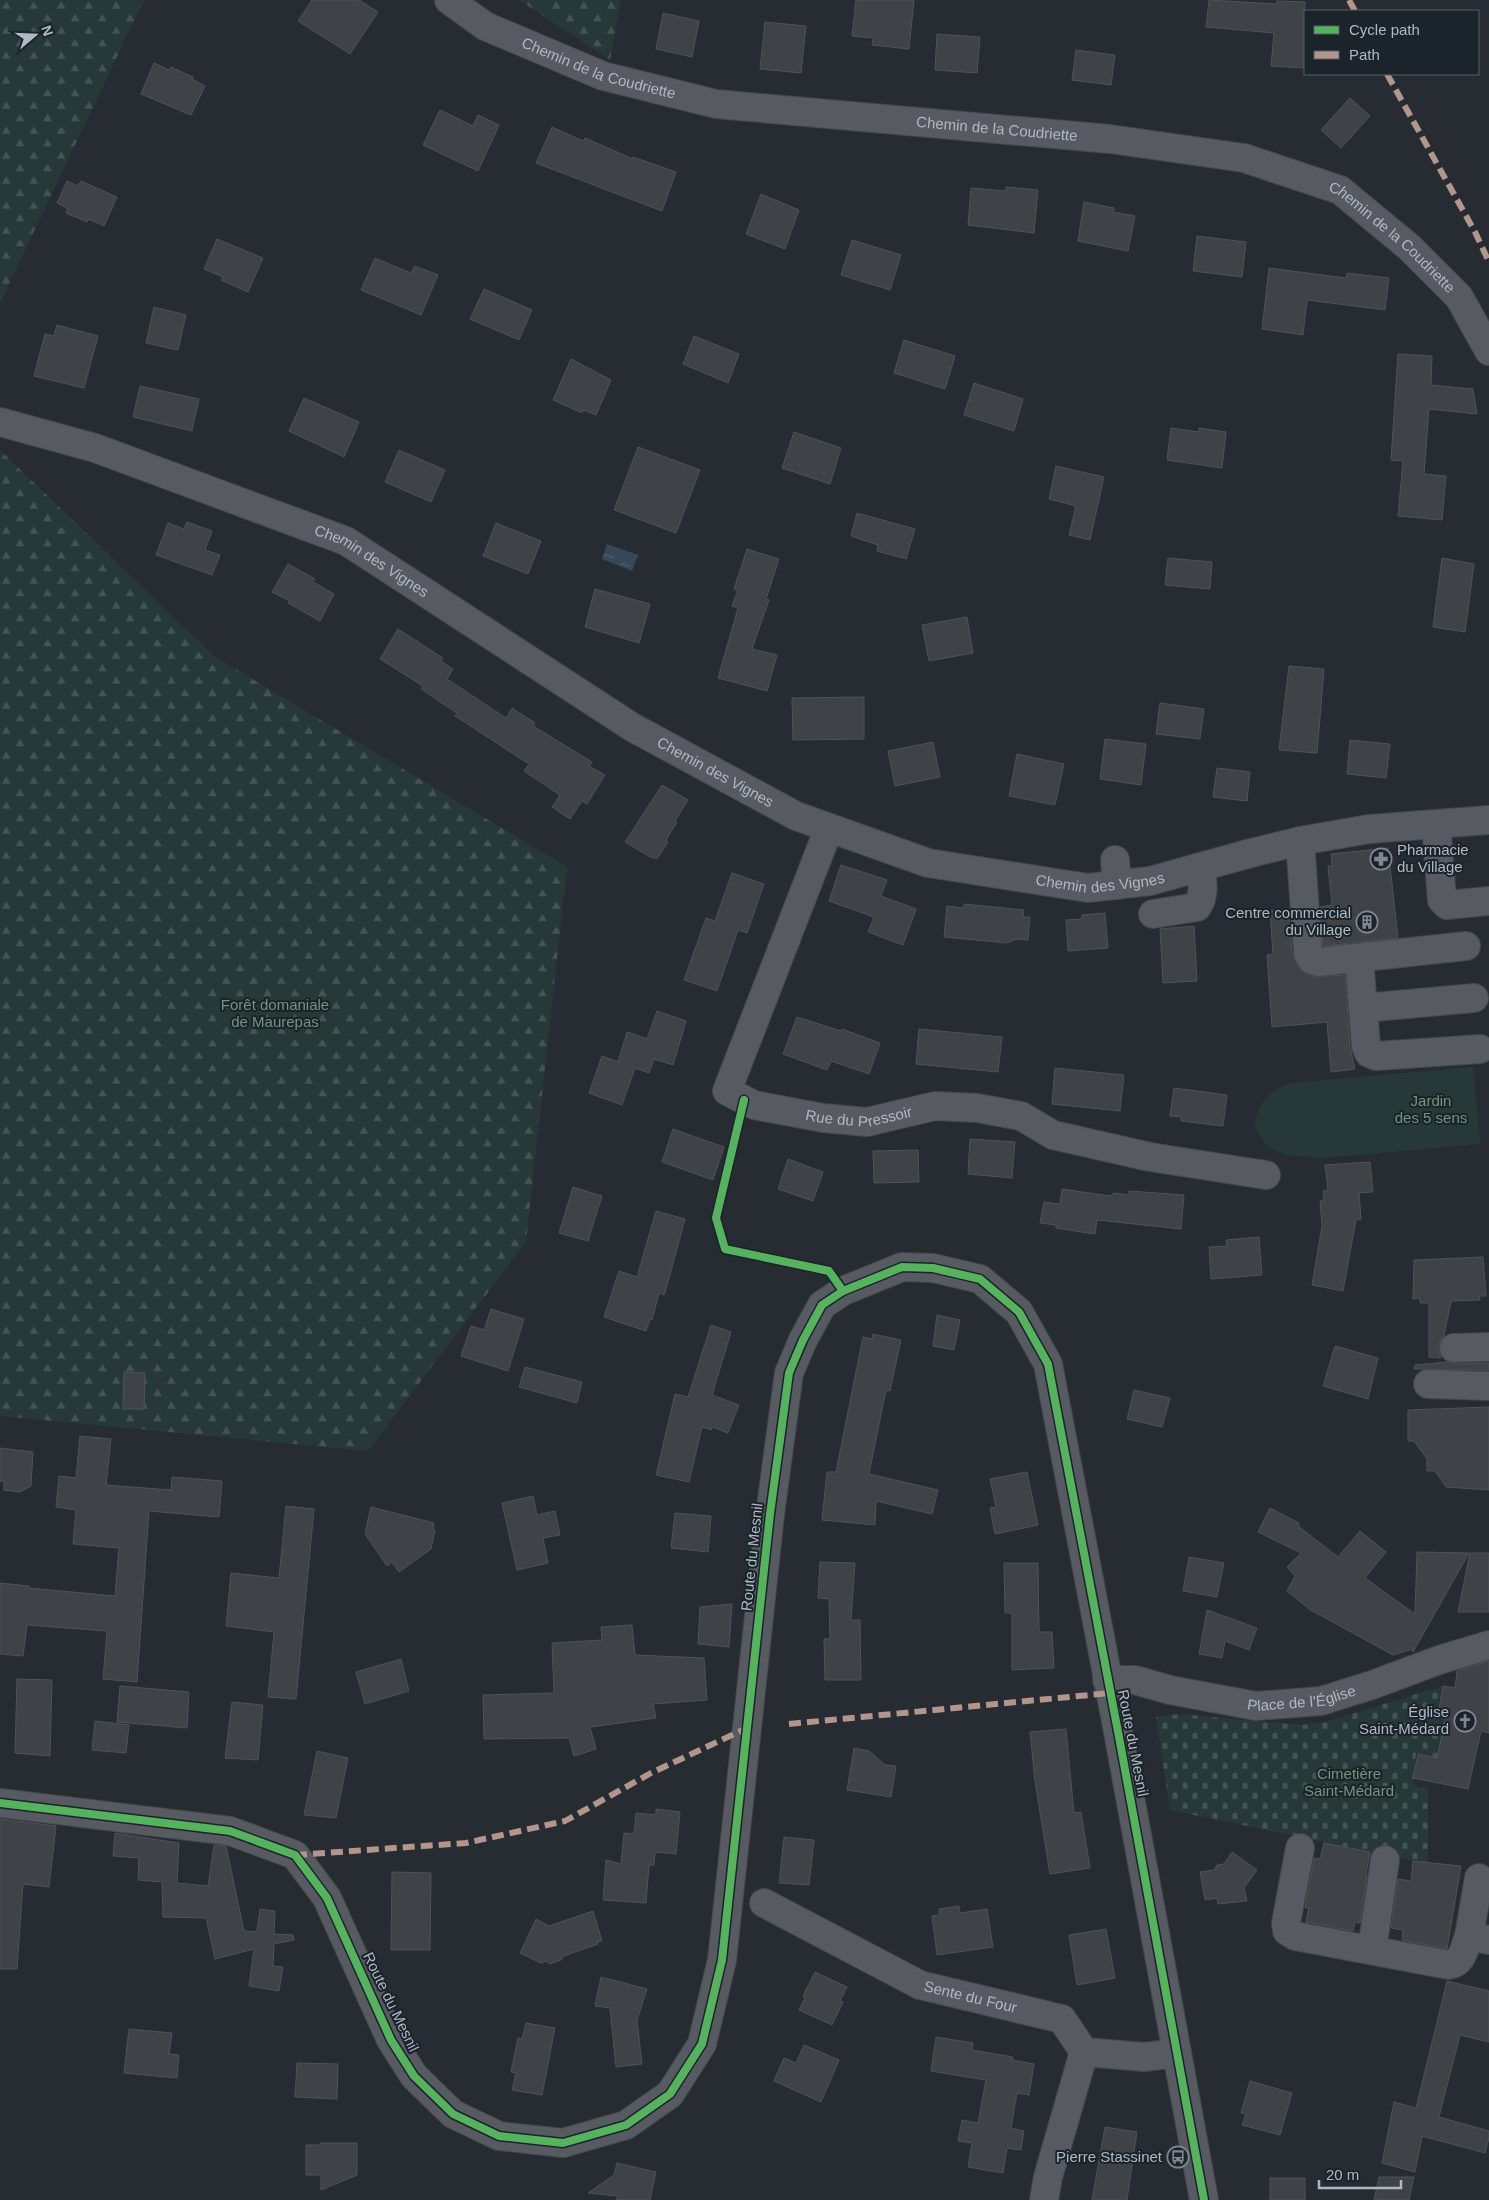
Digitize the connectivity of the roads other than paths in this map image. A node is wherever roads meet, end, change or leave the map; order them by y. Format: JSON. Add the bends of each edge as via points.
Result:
{"nodes":[{"id":1,"x":450,"y":0,"type":"edge"},
{"id":2,"x":1489,"y":350,"type":"edge"},
{"id":3,"x":0,"y":422,"type":"edge"},
{"id":4,"x":1489,"y":820,"type":"edge"},
{"id":5,"x":1436,"y":824,"type":"junction"},
{"id":6,"x":829,"y":828,"type":"junction"},
{"id":7,"x":1300,"y":841,"type":"junction"},
{"id":8,"x":1200,"y":867,"type":"junction"},
{"id":9,"x":1489,"y":901,"type":"edge"},
{"id":10,"x":1153,"y":914,"type":"dead end"},
{"id":11,"x":1466,"y":946,"type":"dead end"},
{"id":12,"x":1358,"y":958,"type":"junction"},
{"id":13,"x":1474,"y":998,"type":"dead end"},
{"id":14,"x":1363,"y":1008,"type":"junction"},
{"id":15,"x":1480,"y":1049,"type":"dead end"},
{"id":16,"x":1266,"y":1176,"type":"dead end"},
{"id":17,"x":1489,"y":1347,"type":"edge"},
{"id":18,"x":1454,"y":1348,"type":"dead end"},
{"id":19,"x":1428,"y":1384,"type":"dead end"},
{"id":20,"x":1489,"y":1386,"type":"edge"},
{"id":21,"x":1489,"y":1646,"type":"edge"},
{"id":22,"x":1107,"y":1680,"type":"junction"},
{"id":23,"x":0,"y":1803,"type":"edge"},
{"id":24,"x":1300,"y":1848,"type":"dead end"},
{"id":25,"x":1385,"y":1860,"type":"dead end"},
{"id":26,"x":1479,"y":1878,"type":"dead end"},
{"id":27,"x":764,"y":1903,"type":"dead end"},
{"id":28,"x":1479,"y":1938,"type":"edge"},
{"id":29,"x":1372,"y":1950,"type":"junction"},
{"id":30,"x":1084,"y":2052,"type":"junction"},
{"id":31,"x":1177,"y":2053,"type":"junction"},
{"id":32,"x":1044,"y":2200,"type":"edge"},
{"id":33,"x":1204,"y":2200,"type":"edge"}],
"edges":[{"from":1,"to":2,"type":"street","name":"Chemin de la Coudriette","via":[[485,26],[603,76],[716,104],[1110,139],[1244,158],[1340,190],[1410,247],[1460,297]]},
{"from":3,"to":6,"type":"street","name":"Chemin des Vignes","via":[[95,448],[346,541],[632,728],[796,816]]},
{"from":4,"to":5,"type":"street","name":"Chemin des Vignes"},
{"from":5,"to":7,"type":"street","name":"Chemin des Vignes","via":[[1369,829]]},
{"from":5,"to":9,"type":"street","via":[[1444,903]]},
{"from":6,"to":8,"type":"street","name":"Chemin des Vignes","via":[[928,863],[1088,888],[1116,872],[1150,881]]},
{"from":6,"to":16,"type":"street","name":"Rue du Pressoir","via":[[727,1091],[754,1105],[823,1118],[867,1122],[935,1106],[977,1108],[1021,1116],[1052,1135],[1150,1157]]},
{"from":7,"to":8,"type":"street","name":"Chemin des Vignes","via":[[1246,845]]},
{"from":7,"to":12,"type":"street","via":[[1308,953],[1312,960],[1318,962]]},
{"from":8,"to":10,"type":"street","via":[[1202,900],[1197,908]]},
{"from":11,"to":12,"type":"street"},
{"from":12,"to":14,"type":"street"},
{"from":13,"to":14,"type":"street"},
{"from":14,"to":15,"type":"street","via":[[1366,1046],[1369,1053],[1376,1056]]},
{"from":17,"to":18,"type":"street"},
{"from":19,"to":20,"type":"street"},
{"from":21,"to":22,"type":"street","name":"Place de l'Église","via":[[1321,1701],[1256,1706],[1135,1680]]},
{"from":22,"to":23,"type":"street","name":"Route du Mesnil","via":[[1048,1364],[1019,1312],[980,1279],[933,1268],[902,1267],[843,1290],[822,1305],[790,1373],[770,1514],[722,1960],[702,2044],[670,2094],[626,2125],[563,2143],[499,2136],[453,2114],[414,2076],[391,2040],[327,1898],[295,1854],[230,1831]]},
{"from":22,"to":31,"type":"street","name":"Route du Mesnil"},
{"from":24,"to":29,"type":"street","via":[[1287,1931],[1295,1936]]},
{"from":25,"to":29,"type":"street"},
{"from":26,"to":28,"type":"street"},
{"from":27,"to":30,"type":"street","name":"Sente du Four","via":[[920,1985],[1062,2019]]},
{"from":28,"to":29,"type":"street","via":[[1456,1964],[1449,1965]]},
{"from":30,"to":31,"type":"street","via":[[1144,2057]]},
{"from":30,"to":32,"type":"street"},
{"from":31,"to":33,"type":"street","name":"Route du Mesnil"}]}
